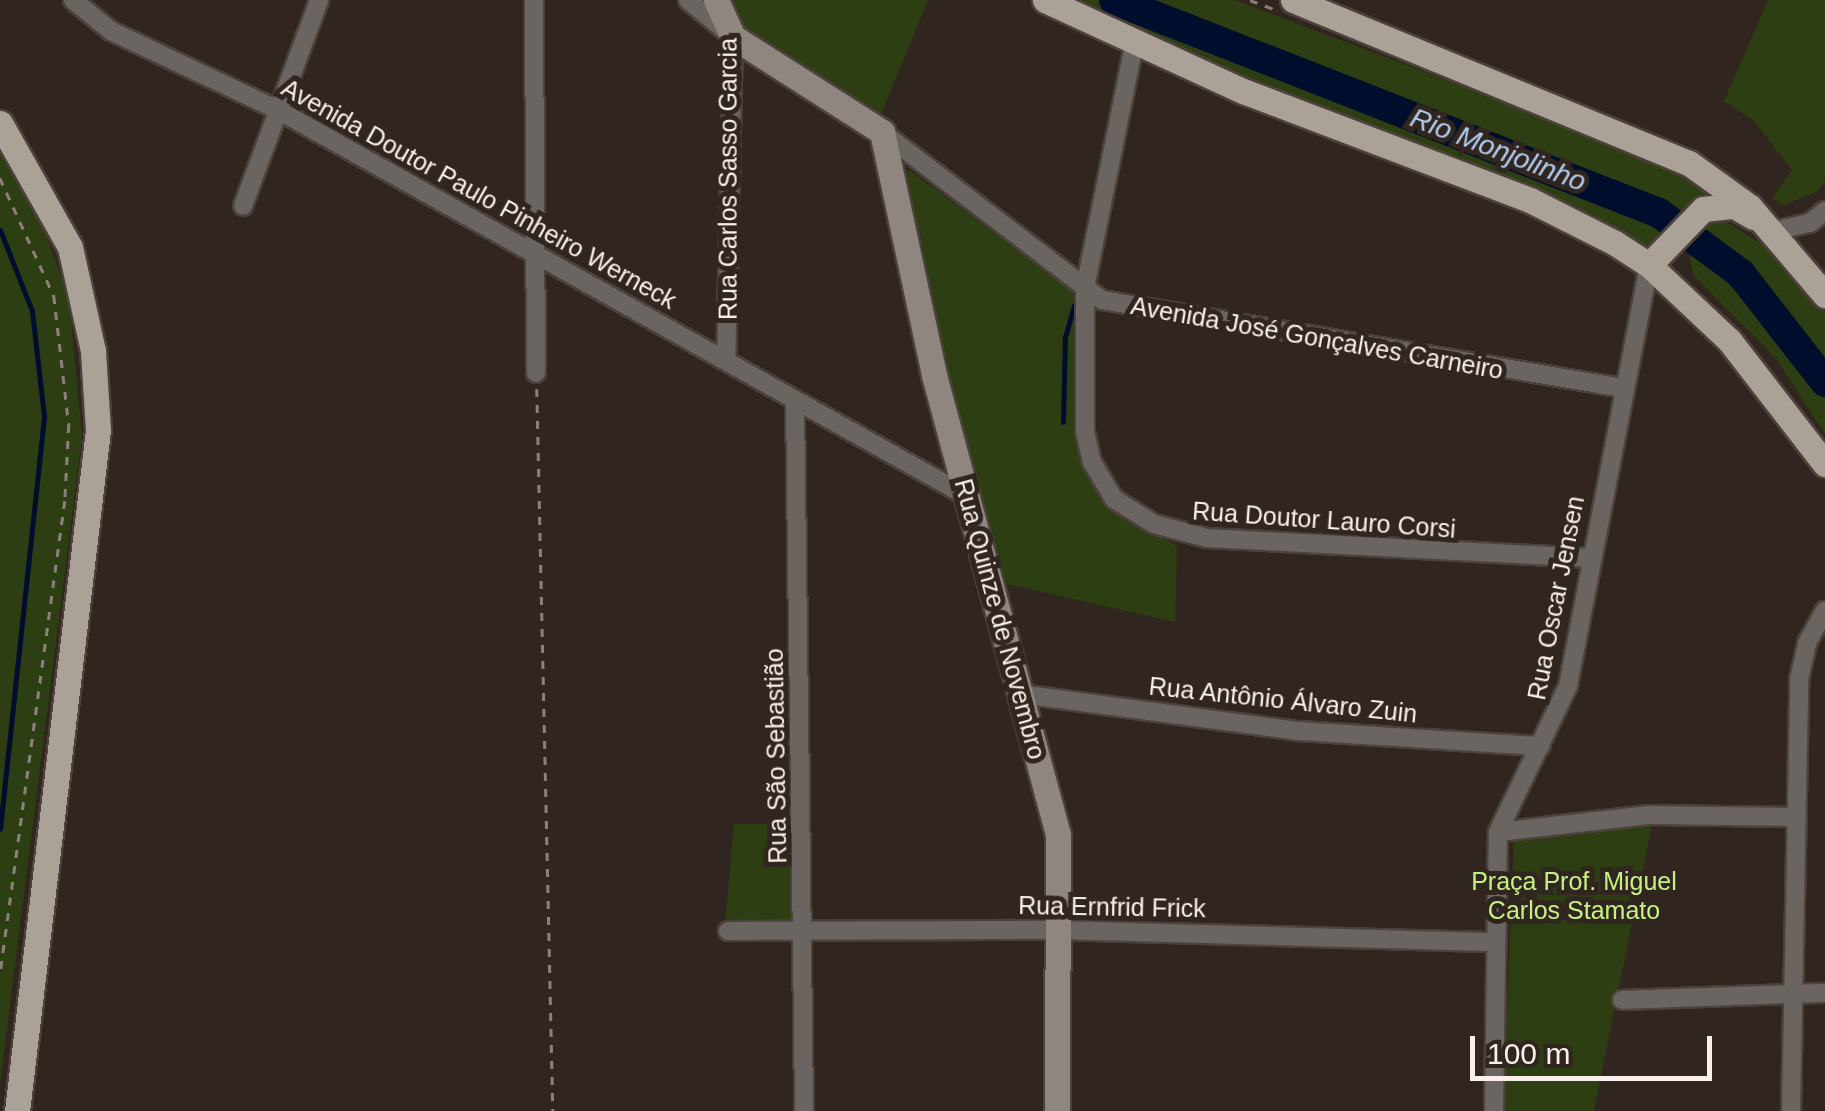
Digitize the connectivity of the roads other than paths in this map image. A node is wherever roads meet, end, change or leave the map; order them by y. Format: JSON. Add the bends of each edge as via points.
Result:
{"nodes":[{"id":1,"x":73,"y":0,"type":"edge"},
{"id":2,"x":319,"y":0,"type":"edge"},
{"id":3,"x":534,"y":0,"type":"edge"},
{"id":4,"x":688,"y":0,"type":"edge"},
{"id":5,"x":716,"y":0,"type":"edge"},
{"id":6,"x":1045,"y":0,"type":"edge"},
{"id":7,"x":1293,"y":0,"type":"edge"},
{"id":8,"x":733,"y":36,"type":"junction"},
{"id":9,"x":1136,"y":40,"type":"junction"},
{"id":10,"x":278,"y":110,"type":"junction"},
{"id":11,"x":0,"y":123,"type":"edge"},
{"id":12,"x":882,"y":132,"type":"junction"},
{"id":13,"x":243,"y":206,"type":"dead end"},
{"id":14,"x":1825,"y":211,"type":"edge"},
{"id":15,"x":1774,"y":231,"type":"junction"},
{"id":16,"x":1672,"y":242,"type":"junction"},
{"id":17,"x":532,"y":250,"type":"junction"},
{"id":18,"x":1650,"y":265,"type":"junction"},
{"id":19,"x":1085,"y":288,"type":"junction"},
{"id":20,"x":1678,"y":290,"type":"junction"},
{"id":21,"x":1825,"y":295,"type":"edge"},
{"id":22,"x":726,"y":360,"type":"junction"},
{"id":23,"x":536,"y":372,"type":"road end"},
{"id":24,"x":1623,"y":388,"type":"junction"},
{"id":25,"x":796,"y":400,"type":"junction"},
{"id":26,"x":1825,"y":464,"type":"edge"},
{"id":27,"x":965,"y":495,"type":"junction"},
{"id":28,"x":1590,"y":558,"type":"junction"},
{"id":29,"x":1825,"y":611,"type":"edge"},
{"id":30,"x":1021,"y":694,"type":"junction"},
{"id":31,"x":1541,"y":746,"type":"junction"},
{"id":32,"x":1796,"y":817,"type":"junction"},
{"id":33,"x":1498,"y":832,"type":"junction"},
{"id":34,"x":802,"y":930,"type":"junction"},
{"id":35,"x":1058,"y":930,"type":"junction"},
{"id":36,"x":728,"y":931,"type":"dead end"},
{"id":37,"x":1495,"y":942,"type":"junction"},
{"id":38,"x":1792,"y":993,"type":"junction"},
{"id":39,"x":1825,"y":993,"type":"edge"},
{"id":40,"x":1622,"y":1000,"type":"dead end"},
{"id":41,"x":17,"y":1111,"type":"edge"},
{"id":42,"x":804,"y":1111,"type":"edge"},
{"id":43,"x":1058,"y":1111,"type":"edge"},
{"id":44,"x":1494,"y":1111,"type":"edge"},
{"id":45,"x":1791,"y":1111,"type":"edge"}],
"edges":[{"from":1,"to":10,"type":"street","name":"Avenida Doutor Paulo Pinheiro Werneck","via":[[112,31]]},
{"from":2,"to":10,"type":"street"},
{"from":3,"to":17,"type":"street"},
{"from":4,"to":8,"type":"street","name":"Avenida José Gonçalves Carneiro"},
{"from":5,"to":8,"type":"main road","name":"Rua Carlos Sasso Garcia"},
{"from":6,"to":9,"type":"main road"},
{"from":7,"to":15,"type":"main road","via":[[1646,141],[1729,188]]},
{"from":8,"to":12,"type":"main road","name":"Avenida José Gonçalves Carneiro"},
{"from":8,"to":22,"type":"street","name":"Rua Carlos Sasso Garcia"},
{"from":9,"to":18,"type":"main road","via":[[1244,91],[1530,200]]},
{"from":9,"to":19,"type":"street","name":"Rua Doutor Lauro Corsi"},
{"from":10,"to":13,"type":"street"},
{"from":10,"to":17,"type":"street","name":"Avenida Doutor Paulo Pinheiro Werneck","via":[[421,196]]},
{"from":11,"to":41,"type":"main road","via":[[70,247],[93,351],[98,430]]},
{"from":12,"to":19,"type":"street","name":"Avenida José Gonçalves Carneiro"},
{"from":12,"to":27,"type":"main road","name":"Rua Quinze de Novembro"},
{"from":14,"to":15,"type":"street","via":[[1810,224]]},
{"from":15,"to":16,"type":"main road","via":[[1734,206],[1703,209]]},
{"from":15,"to":21,"type":"main road"},
{"from":16,"to":18,"type":"main road"},
{"from":16,"to":20,"type":"main road"},
{"from":17,"to":22,"type":"street","name":"Avenida Doutor Paulo Pinheiro Werneck"},
{"from":17,"to":23,"type":"street"},
{"from":18,"to":20,"type":"main road"},
{"from":18,"to":24,"type":"street","name":"Rua Oscar Jensen"},
{"from":19,"to":24,"type":"street","name":"Avenida José Gonçalves Carneiro","via":[[1115,304]]},
{"from":19,"to":28,"type":"street","name":"Rua Doutor Lauro Corsi","via":[[1082,404],[1092,462],[1114,499],[1154,524],[1207,538]]},
{"from":20,"to":26,"type":"main road","via":[[1752,366]]},
{"from":22,"to":25,"type":"street","name":"Avenida Doutor Paulo Pinheiro Werneck"},
{"from":24,"to":28,"type":"street","name":"Rua Oscar Jensen"},
{"from":25,"to":27,"type":"street","name":"Avenida Doutor Paulo Pinheiro Werneck"},
{"from":25,"to":34,"type":"street","name":"Rua São Sebastião"},
{"from":27,"to":30,"type":"main road","name":"Rua Quinze de Novembro"},
{"from":28,"to":31,"type":"street","name":"Rua Oscar Jensen","via":[[1568,686]]},
{"from":29,"to":32,"type":"street","via":[[1807,643],[1800,679]]},
{"from":30,"to":31,"type":"street","name":"Rua Antônio Álvaro Zuin","via":[[1300,731]]},
{"from":30,"to":35,"type":"main road","name":"Rua Quinze de Novembro","via":[[1058,834]]},
{"from":31,"to":33,"type":"street","name":"Rua Oscar Jensen"},
{"from":32,"to":33,"type":"street","via":[[1649,815]]},
{"from":32,"to":38,"type":"street"},
{"from":33,"to":37,"type":"street","name":"Rua Oscar Jensen"},
{"from":34,"to":35,"type":"street","name":"Rua Ernfrid Frick"},
{"from":34,"to":36,"type":"street","name":"Rua Ernfrid Frick"},
{"from":34,"to":42,"type":"street","name":"Rua São Sebastião"},
{"from":35,"to":37,"type":"street","name":"Rua Ernfrid Frick"},
{"from":35,"to":43,"type":"main road","name":"Rua Quinze de Novembro"},
{"from":37,"to":44,"type":"street","name":"Rua Oscar Jensen"},
{"from":38,"to":39,"type":"street"},
{"from":38,"to":40,"type":"street"},
{"from":38,"to":45,"type":"street"}]}
